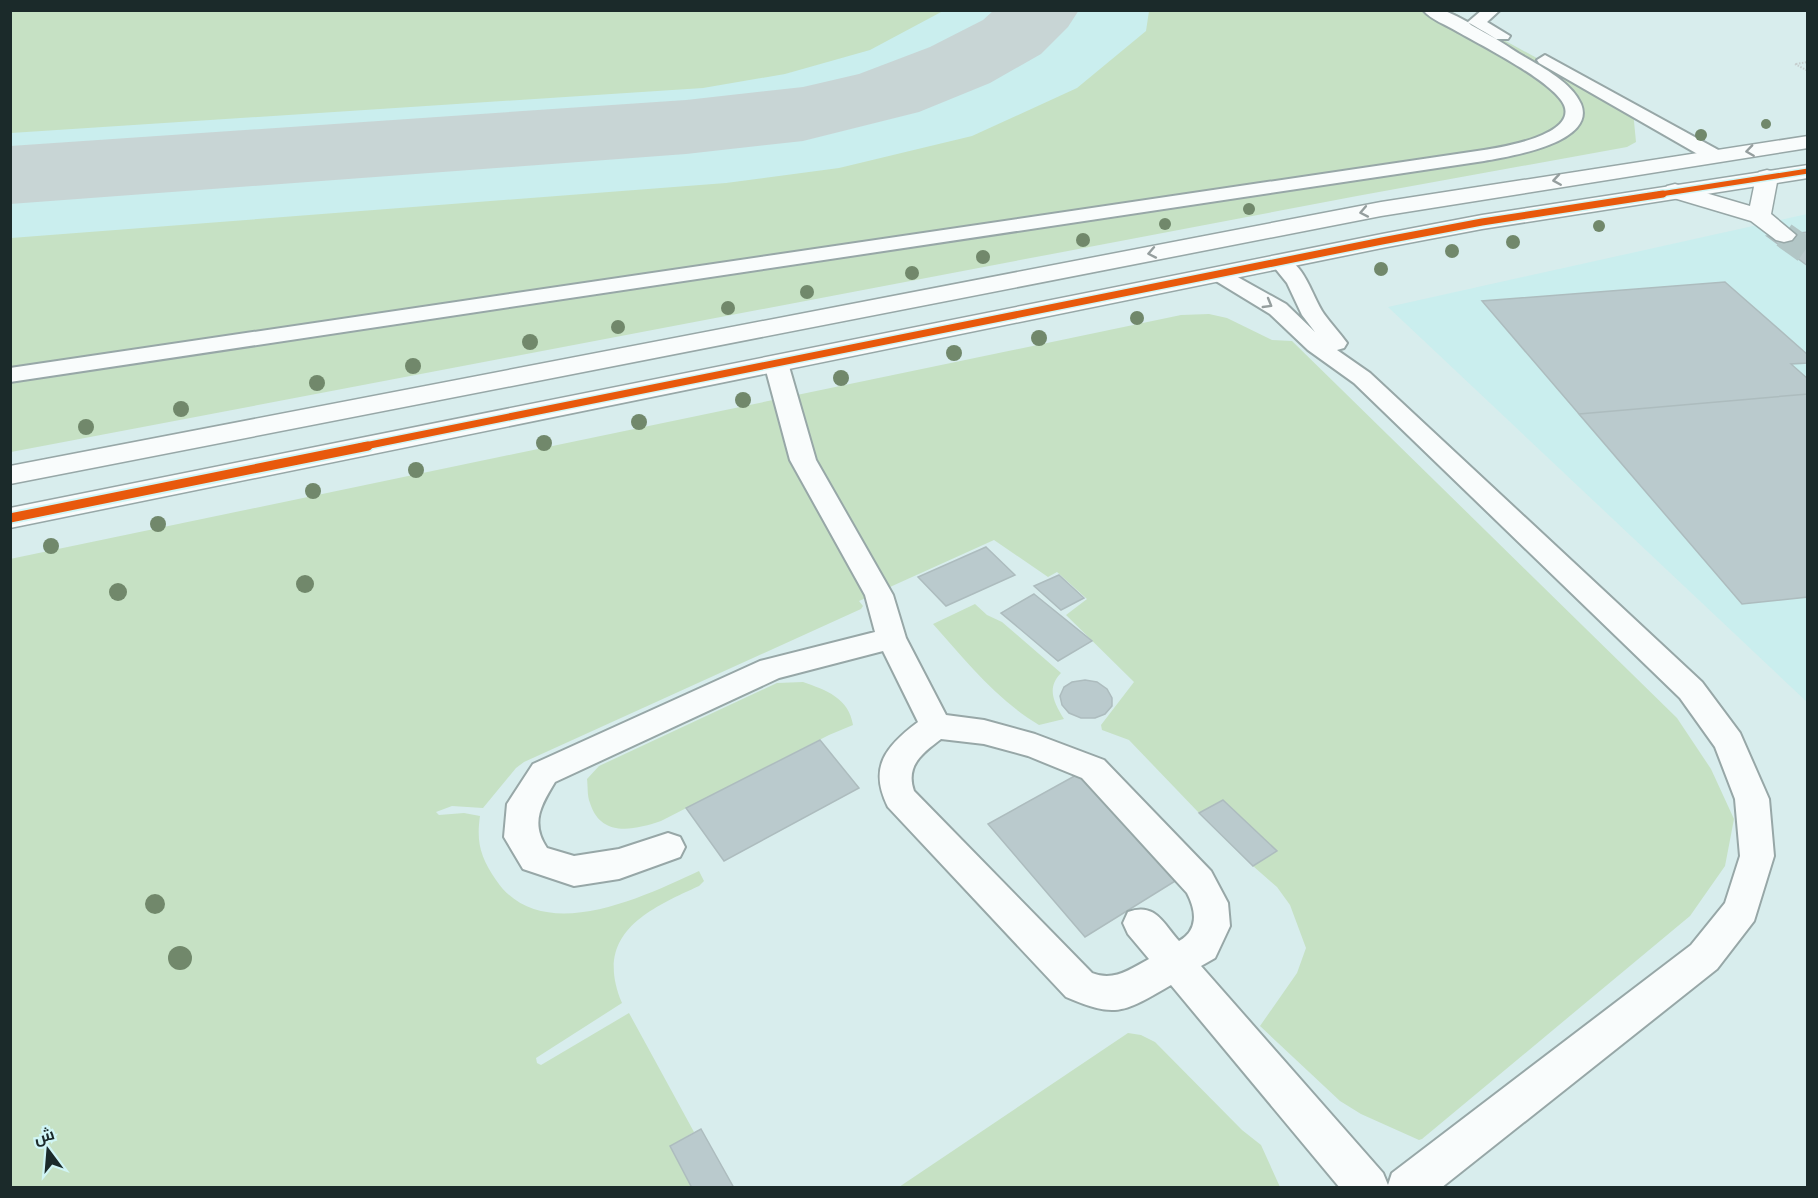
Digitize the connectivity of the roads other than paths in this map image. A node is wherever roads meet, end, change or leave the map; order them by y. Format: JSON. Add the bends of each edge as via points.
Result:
{"nodes":[{"id":1,"x":1430,"y":10,"type":"edge"},
{"id":2,"x":1456,"y":10,"type":"edge"},
{"id":3,"x":1493,"y":10,"type":"edge"},
{"id":4,"x":1476,"y":22,"type":"junction"},
{"id":5,"x":1808,"y":142,"type":"edge"},
{"id":6,"x":1715,"y":156,"type":"junction"},
{"id":7,"x":1808,"y":171,"type":"edge"},
{"id":8,"x":1767,"y":177,"type":"junction"},
{"id":9,"x":1675,"y":191,"type":"junction"},
{"id":10,"x":1759,"y":216,"type":"junction"},
{"id":11,"x":1784,"y":234,"type":"tunnel mouth"},
{"id":12,"x":1248,"y":235,"type":"junction"},
{"id":13,"x":1188,"y":246,"type":"junction"},
{"id":14,"x":1280,"y":262,"type":"junction"},
{"id":15,"x":1218,"y":274,"type":"junction"},
{"id":16,"x":776,"y":363,"type":"junction"},
{"id":17,"x":10,"y":375,"type":"edge"},
{"id":18,"x":1362,"y":378,"type":"junction"},
{"id":19,"x":10,"y":475,"type":"edge"},
{"id":20,"x":10,"y":518,"type":"edge"},
{"id":21,"x":891,"y":638,"type":"junction"},
{"id":22,"x":936,"y":726,"type":"junction"},
{"id":23,"x":668,"y":847,"type":"dead end"},
{"id":24,"x":1141,"y":923,"type":"dead end"},
{"id":25,"x":1176,"y":964,"type":"junction"},
{"id":26,"x":1368,"y":1188,"type":"edge"},
{"id":27,"x":1407,"y":1188,"type":"edge"}],
"edges":[{"from":1,"to":17,"type":"lane","via":[[1556,85],[1572,102],[1573,118],[1568,126],[1548,139],[1460,159]]},
{"from":2,"to":4,"type":"lane"},
{"from":3,"to":4,"type":"lane"},
{"from":4,"to":6,"type":"lane"},
{"from":5,"to":6,"type":"street","one_way":true},
{"from":6,"to":12,"type":"street","one_way":true,"via":[[1433,200]]},
{"from":7,"to":8,"type":"street"},
{"from":8,"to":9,"type":"street"},
{"from":8,"to":10,"type":"street"},
{"from":9,"to":10,"type":"street"},
{"from":9,"to":14,"type":"street","via":[[1471,224]]},
{"from":10,"to":11,"type":"street"},
{"from":12,"to":13,"type":"street"},
{"from":12,"to":14,"type":"street"},
{"from":13,"to":15,"type":"street"},
{"from":13,"to":19,"type":"street","one_way":true},
{"from":14,"to":15,"type":"street"},
{"from":14,"to":18,"type":"lane","via":[[1297,281],[1313,315]]},
{"from":15,"to":16,"type":"street"},
{"from":15,"to":18,"type":"lane","one_way":true,"via":[[1278,309],[1316,345]]},
{"from":16,"to":20,"type":"street"},
{"from":16,"to":21,"type":"lane","via":[[803,460],[879,595]]},
{"from":18,"to":27,"type":"lane","via":[[1691,690],[1729,742],[1752,800],[1757,856],[1742,910],[1704,957]]},
{"from":21,"to":22,"type":"lane"},
{"from":21,"to":23,"type":"lane","via":[[771,669],[544,773],[524,804],[521,837],[535,859],[574,871],[619,864]]},
{"from":22,"to":25,"type":"lane","via":[[984,732],[1035,746],[1093,769],[1199,882],[1210,903],[1212,926],[1202,947]]},
{"from":22,"to":25,"type":"lane","via":[[914,742],[893,767],[893,783],[900,798],[1079,985],[1098,993],[1121,994]]},
{"from":24,"to":25,"type":"lane"},
{"from":25,"to":26,"type":"lane"}]}
